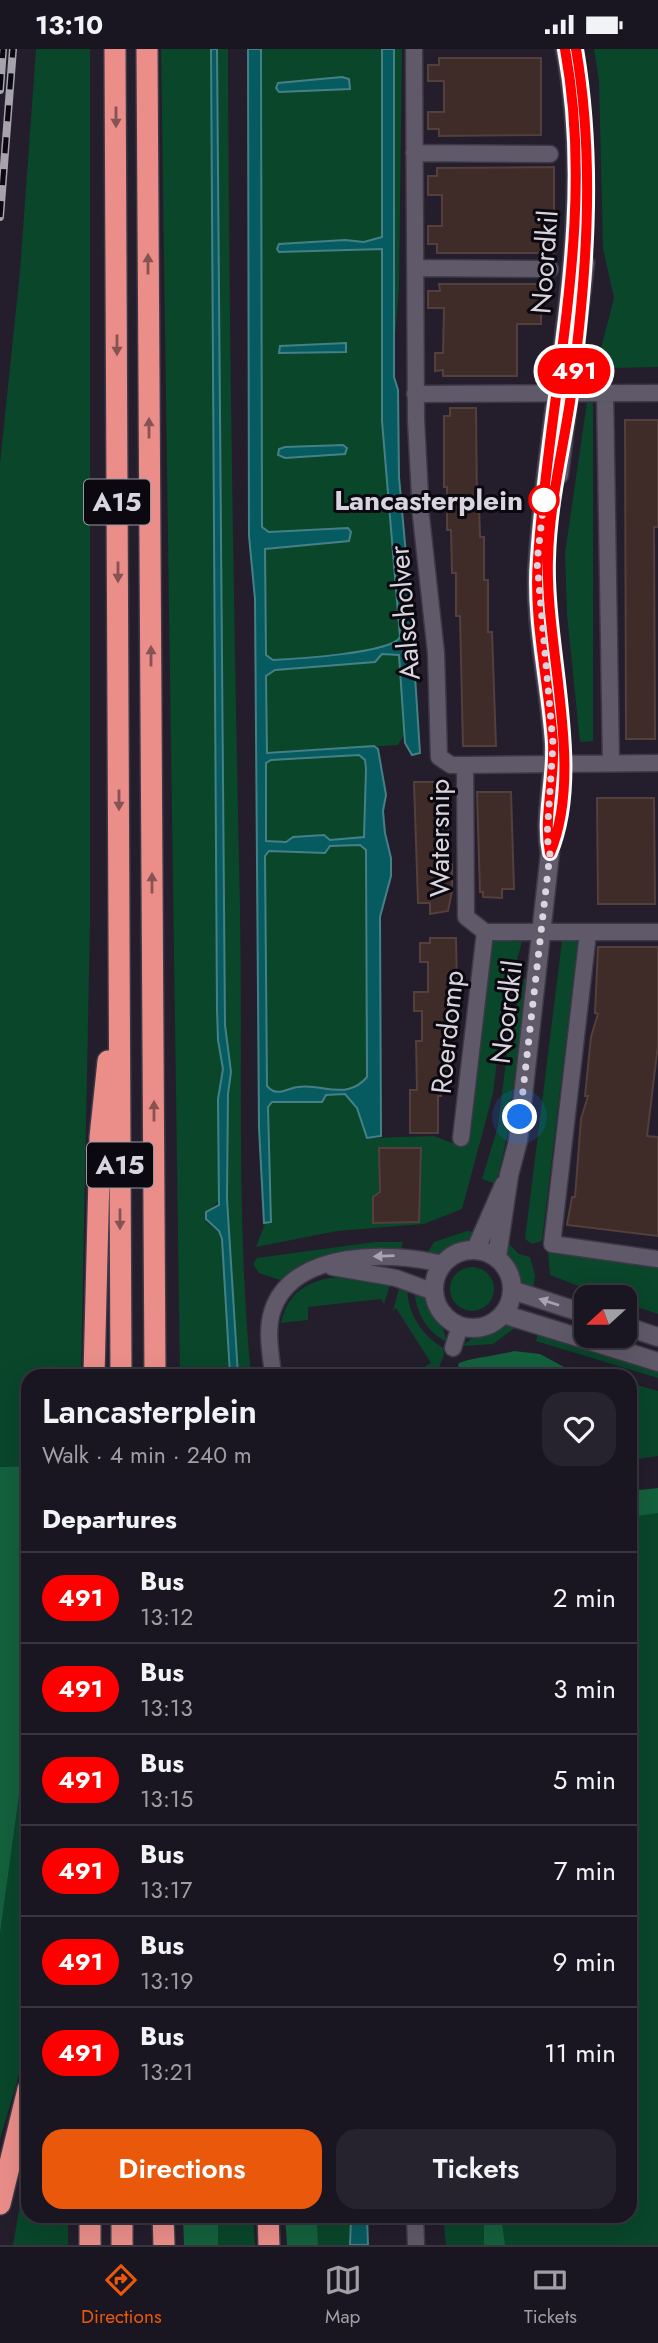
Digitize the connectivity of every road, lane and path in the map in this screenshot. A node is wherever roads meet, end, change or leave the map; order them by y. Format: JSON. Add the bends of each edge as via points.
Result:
{"nodes":[{"id":1,"x":115,"y":49,"type":"edge"},
{"id":2,"x":147,"y":49,"type":"edge"},
{"id":3,"x":414,"y":49,"type":"edge"},
{"id":4,"x":565,"y":49,"type":"edge"},
{"id":5,"x":576,"y":49,"type":"edge"},
{"id":6,"x":414,"y":153,"type":"junction"},
{"id":7,"x":550,"y":154,"type":"dead end"},
{"id":8,"x":415,"y":268,"type":"junction"},
{"id":9,"x":550,"y":269,"type":"dead end"},
{"id":10,"x":564,"y":392,"type":"junction"},
{"id":11,"x":605,"y":392,"type":"junction"},
{"id":12,"x":658,"y":393,"type":"edge"},
{"id":13,"x":415,"y":394,"type":"junction"},
{"id":14,"x":658,"y":762,"type":"edge"},
{"id":15,"x":558,"y":763,"type":"junction"},
{"id":16,"x":611,"y":763,"type":"junction"},
{"id":17,"x":464,"y":765,"type":"junction"},
{"id":18,"x":542,"y":930,"type":"junction"},
{"id":19,"x":485,"y":932,"type":"junction"},
{"id":20,"x":658,"y":932,"type":"edge"},
{"id":21,"x":588,"y":933,"type":"junction"},
{"id":22,"x":120,"y":955,"type":"junction"},
{"id":23,"x":461,"y":1138,"type":"dead end"},
{"id":24,"x":509,"y":1175,"type":"junction"},
{"id":25,"x":155,"y":1228,"type":"junction"},
{"id":26,"x":476,"y":1249,"type":"junction"},
{"id":27,"x":497,"y":1257,"type":"junction"},
{"id":28,"x":658,"y":1259,"type":"edge"},
{"id":29,"x":442,"y":1264,"type":"junction"},
{"id":30,"x":326,"y":1266,"type":"junction"},
{"id":31,"x":512,"y":1290,"type":"junction"},
{"id":32,"x":434,"y":1292,"type":"junction"},
{"id":33,"x":574,"y":1310,"type":"edge"},
{"id":34,"x":503,"y":1314,"type":"junction"},
{"id":35,"x":460,"y":1326,"type":"junction"},
{"id":36,"x":637,"y":1330,"type":"edge"},
{"id":37,"x":658,"y":1337,"type":"edge"},
{"id":38,"x":453,"y":1348,"type":"dead end"},
{"id":39,"x":658,"y":1362,"type":"edge"},
{"id":40,"x":94,"y":1369,"type":"edge"},
{"id":41,"x":121,"y":1369,"type":"edge"},
{"id":42,"x":155,"y":1369,"type":"edge"},
{"id":43,"x":168,"y":1369,"type":"edge"},
{"id":44,"x":272,"y":1369,"type":"edge"},
{"id":45,"x":21,"y":2118,"type":"edge"},
{"id":46,"x":0,"y":2204,"type":"edge"},
{"id":47,"x":90,"y":2223,"type":"edge"},
{"id":48,"x":122,"y":2223,"type":"edge"},
{"id":49,"x":163,"y":2223,"type":"edge"},
{"id":50,"x":269,"y":2223,"type":"edge"},
{"id":51,"x":415,"y":2223,"type":"edge"},
{"id":52,"x":90,"y":2245,"type":"edge"},
{"id":53,"x":122,"y":2245,"type":"edge"},
{"id":54,"x":164,"y":2245,"type":"edge"},
{"id":55,"x":270,"y":2245,"type":"edge"},
{"id":56,"x":416,"y":2245,"type":"edge"}],
"edges":[{"from":1,"to":22,"type":"highway","number":"A15","one_way":true},
{"from":25,"to":2,"type":"highway","number":"A15","one_way":true},
{"from":3,"to":6,"type":"street","name":"Aalscholver"},
{"from":4,"to":10,"type":"street","name":"Noordkil","via":[[574,106],[574,266]]},
{"from":5,"to":10,"type":"street","name":"Noordkil","via":[[586,149],[587,237],[583,293]]},
{"from":6,"to":7,"type":"street"},
{"from":6,"to":8,"type":"street","name":"Aalscholver"},
{"from":8,"to":9,"type":"street"},
{"from":8,"to":13,"type":"street","name":"Aalscholver"},
{"from":10,"to":11,"type":"street"},
{"from":10,"to":13,"type":"street"},
{"from":10,"to":15,"type":"street","name":"Noordkil","via":[[537,562]]},
{"from":11,"to":12,"type":"street"},
{"from":11,"to":16,"type":"street"},
{"from":13,"to":17,"type":"street","name":"Aalscholver","via":[[421,516],[436,653],[439,757],[451,765]]},
{"from":14,"to":16,"type":"street","name":"Watersnip"},
{"from":15,"to":16,"type":"street","name":"Watersnip"},
{"from":15,"to":17,"type":"street","name":"Watersnip"},
{"from":15,"to":18,"type":"street","name":"Noordkil","via":[[547,837],[550,853]]},
{"from":17,"to":19,"type":"street","name":"Watersnip","via":[[466,917]]},
{"from":18,"to":19,"type":"street"},
{"from":18,"to":21,"type":"street"},
{"from":18,"to":24,"type":"street","name":"Noordkil","via":[[518,1141]]},
{"from":19,"to":23,"type":"street","name":"Roerdomp"},
{"from":20,"to":21,"type":"street"},
{"from":21,"to":28,"type":"street","via":[[552,1244]]},
{"from":22,"to":40,"type":"highway","number":"A15","via":[[100,1137]]},
{"from":22,"to":41,"type":"highway","number":"A15","one_way":true},
{"from":24,"to":26,"type":"street","name":"Noordkil"},
{"from":24,"to":27,"type":"street","name":"Noordkil"},
{"from":25,"to":42,"type":"highway","number":"A15"},
{"from":25,"to":43,"type":"highway","number":"A15","via":[[165,1283]]},
{"from":26,"to":27,"type":"street"},
{"from":26,"to":29,"type":"street","via":[[454,1254]]},
{"from":27,"to":31,"type":"street","via":[[509,1272]]},
{"from":29,"to":30,"type":"street","one_way":true,"via":[[404,1255]]},
{"from":29,"to":32,"type":"street"},
{"from":30,"to":32,"type":"street","via":[[396,1278]]},
{"from":30,"to":44,"type":"street","via":[[296,1278],[276,1301],[269,1328]]},
{"from":33,"to":31,"type":"street","one_way":true},
{"from":31,"to":34,"type":"street"},
{"from":32,"to":35,"type":"street","via":[[442,1313]]},
{"from":34,"to":35,"type":"street","via":[[479,1328]]},
{"from":34,"to":39,"type":"street"},
{"from":35,"to":38,"type":"street"},
{"from":36,"to":37,"type":"street"},
{"from":45,"to":46,"type":"highway"},
{"from":47,"to":52,"type":"highway"},
{"from":48,"to":53,"type":"highway"},
{"from":49,"to":54,"type":"highway"},
{"from":50,"to":55,"type":"highway"},
{"from":51,"to":56,"type":"street"}]}
